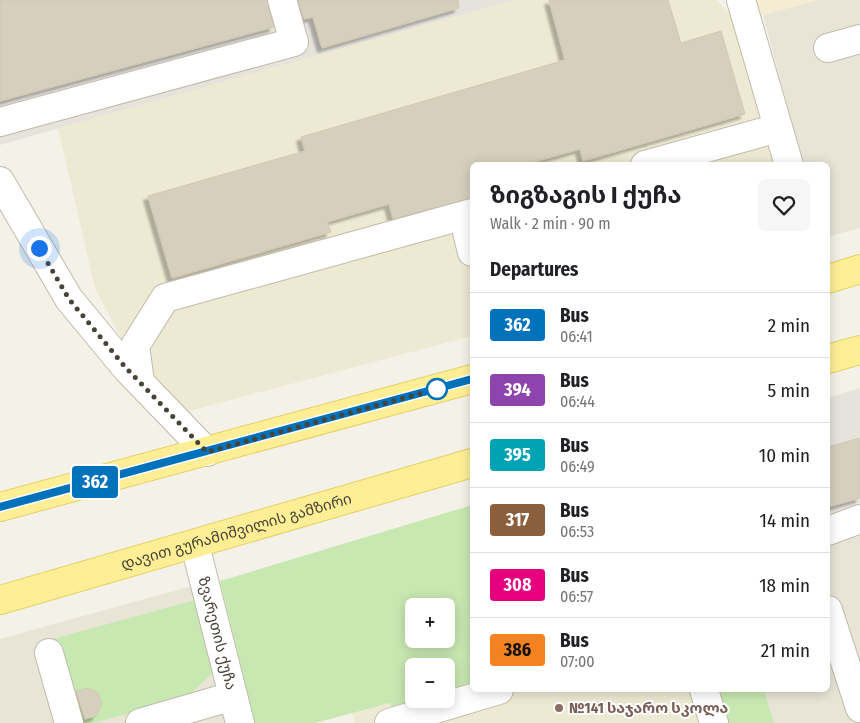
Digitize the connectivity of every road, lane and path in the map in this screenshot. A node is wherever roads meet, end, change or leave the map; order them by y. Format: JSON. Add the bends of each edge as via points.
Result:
{"nodes":[{"id":1,"x":282,"y":0,"type":"edge"},
{"id":2,"x":741,"y":0,"type":"edge"},
{"id":3,"x":860,"y":39,"type":"edge"},
{"id":4,"x":828,"y":48,"type":"dead end"},
{"id":5,"x":0,"y":122,"type":"edge"},
{"id":6,"x":778,"y":128,"type":"junction"},
{"id":7,"x":656,"y":162,"type":"edge"},
{"id":8,"x":788,"y":162,"type":"edge"},
{"id":9,"x":0,"y":181,"type":"edge"},
{"id":10,"x":468,"y":214,"type":"edge"},
{"id":11,"x":470,"y":233,"type":"edge"},
{"id":12,"x":860,"y":270,"type":"edge"},
{"id":13,"x":830,"y":278,"type":"edge"},
{"id":14,"x":860,"y":350,"type":"edge"},
{"id":15,"x":830,"y":358,"type":"edge"},
{"id":16,"x":470,"y":380,"type":"edge"},
{"id":17,"x":140,"y":382,"type":"junction"},
{"id":18,"x":207,"y":452,"type":"junction"},
{"id":19,"x":470,"y":464,"type":"edge"},
{"id":20,"x":0,"y":507,"type":"edge"},
{"id":21,"x":860,"y":519,"type":"edge"},
{"id":22,"x":830,"y":530,"type":"edge"},
{"id":23,"x":195,"y":545,"type":"junction"},
{"id":24,"x":0,"y":600,"type":"edge"},
{"id":25,"x":830,"y":616,"type":"edge"},
{"id":26,"x":49,"y":653,"type":"dead end"},
{"id":27,"x":492,"y":692,"type":"edge"},
{"id":28,"x":705,"y":692,"type":"edge"},
{"id":29,"x":233,"y":696,"type":"junction"},
{"id":30,"x":860,"y":708,"type":"edge"},
{"id":31,"x":68,"y":723,"type":"edge"},
{"id":32,"x":140,"y":723,"type":"edge"},
{"id":33,"x":240,"y":723,"type":"edge"},
{"id":34,"x":389,"y":723,"type":"edge"},
{"id":35,"x":714,"y":723,"type":"edge"}],
"edges":[{"from":1,"to":5,"type":"street","via":[[294,42]]},
{"from":2,"to":6,"type":"street"},
{"from":3,"to":4,"type":"street"},
{"from":6,"to":7,"type":"street"},
{"from":6,"to":8,"type":"street"},
{"from":9,"to":17,"type":"street","via":[[69,299]]},
{"from":10,"to":11,"type":"street"},
{"from":10,"to":17,"type":"street","via":[[165,298],[135,346]]},
{"from":12,"to":13,"type":"main road"},
{"from":14,"to":15,"type":"main road"},
{"from":16,"to":18,"type":"main road"},
{"from":17,"to":18,"type":"street"},
{"from":18,"to":20,"type":"main road"},
{"from":19,"to":23,"type":"main road","name":"დავით გურამიშვილის გამზირი"},
{"from":21,"to":22,"type":"street"},
{"from":23,"to":24,"type":"main road","name":"დავით გურამიშვილის გამზირი"},
{"from":23,"to":29,"type":"street","name":"ზვარეთის ქუჩა"},
{"from":25,"to":30,"type":"street"},
{"from":26,"to":31,"type":"street"},
{"from":27,"to":34,"type":"street"},
{"from":28,"to":35,"type":"street"},
{"from":29,"to":32,"type":"street"},
{"from":29,"to":33,"type":"street","name":"ზვარეთის ქუჩა"}]}
